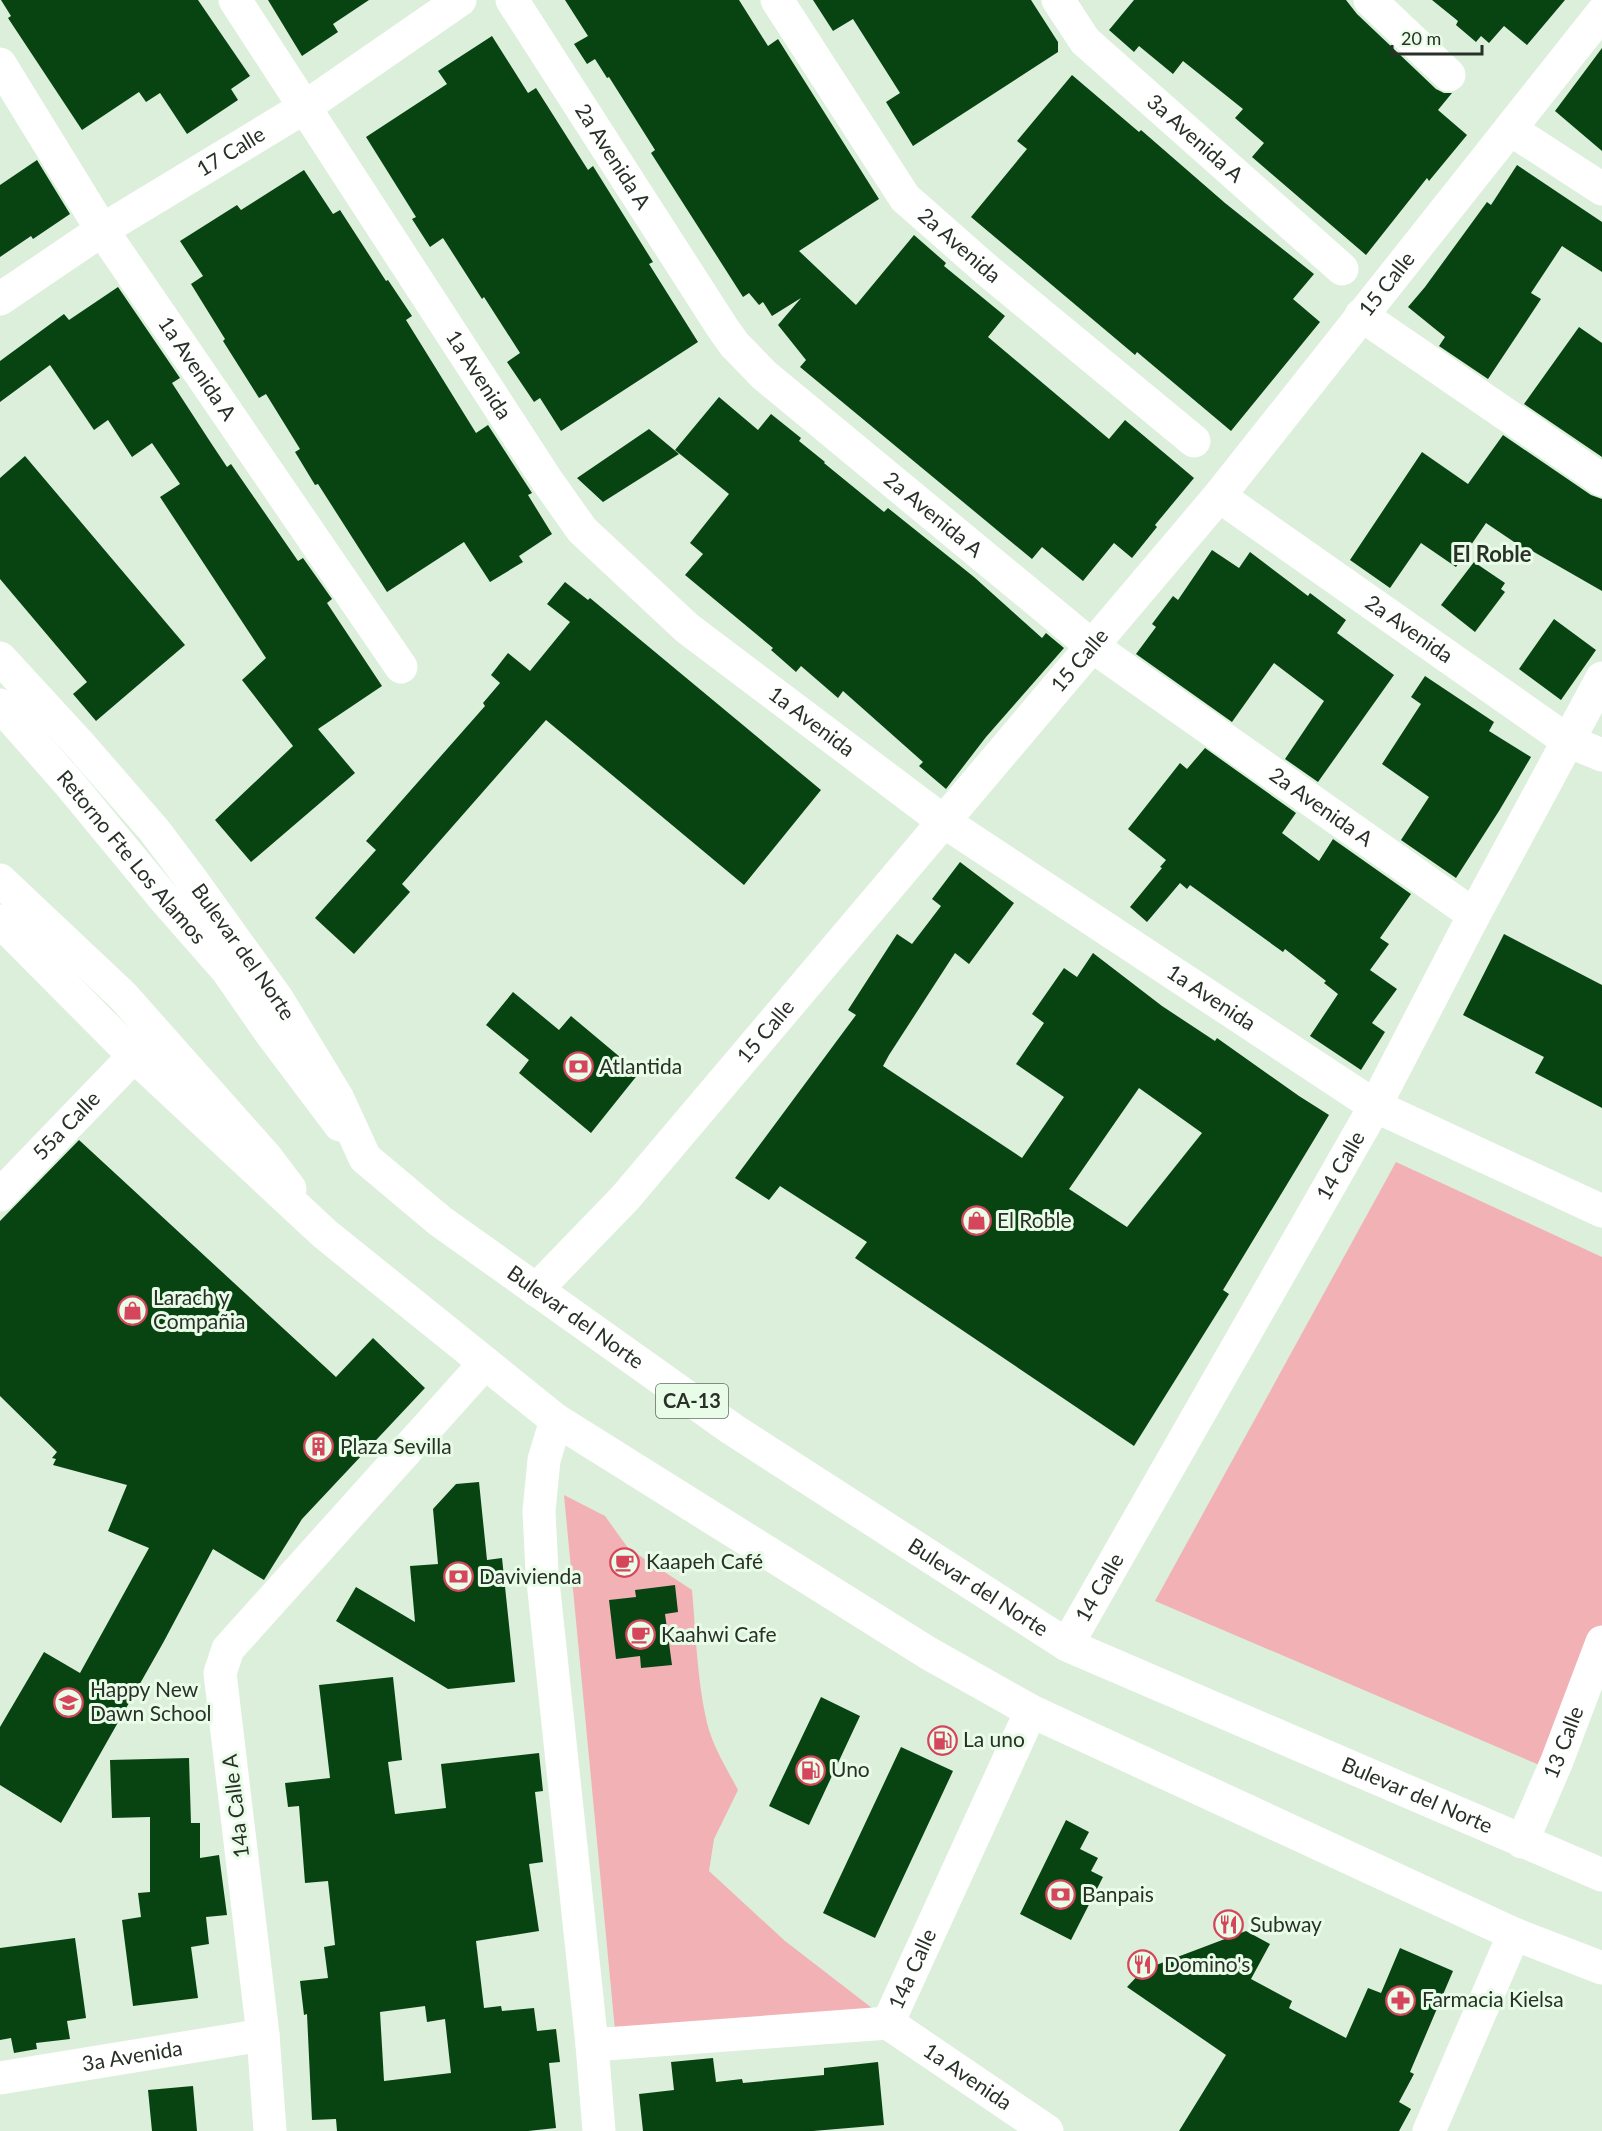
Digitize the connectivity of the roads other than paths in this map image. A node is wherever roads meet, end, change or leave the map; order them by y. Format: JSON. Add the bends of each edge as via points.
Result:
{"nodes":[{"id":1,"x":235,"y":0,"type":"edge"},
{"id":2,"x":460,"y":0,"type":"edge"},
{"id":3,"x":512,"y":0,"type":"edge"},
{"id":4,"x":777,"y":0,"type":"edge"},
{"id":5,"x":1370,"y":0,"type":"edge"},
{"id":6,"x":1062,"y":1,"type":"edge"},
{"id":7,"x":1602,"y":13,"type":"edge"},
{"id":8,"x":0,"y":64,"type":"edge"},
{"id":9,"x":1449,"y":75,"type":"dead end"},
{"id":10,"x":305,"y":107,"type":"junction"},
{"id":11,"x":1510,"y":129,"type":"junction"},
{"id":12,"x":1602,"y":189,"type":"edge"},
{"id":13,"x":102,"y":230,"type":"junction"},
{"id":14,"x":1342,"y":269,"type":"dead end"},
{"id":15,"x":0,"y":299,"type":"edge"},
{"id":16,"x":1361,"y":315,"type":"junction"},
{"id":17,"x":1194,"y":441,"type":"dead end"},
{"id":18,"x":1602,"y":480,"type":"edge"},
{"id":19,"x":1219,"y":496,"type":"junction"},
{"id":20,"x":1092,"y":646,"type":"junction"},
{"id":21,"x":0,"y":658,"type":"edge"},
{"id":22,"x":401,"y":667,"type":"dead end"},
{"id":23,"x":1602,"y":678,"type":"edge"},
{"id":24,"x":0,"y":705,"type":"edge"},
{"id":25,"x":1568,"y":741,"type":"junction"},
{"id":26,"x":1602,"y":755,"type":"edge"},
{"id":27,"x":943,"y":821,"type":"junction"},
{"id":28,"x":0,"y":880,"type":"edge"},
{"id":29,"x":1473,"y":915,"type":"junction"},
{"id":30,"x":0,"y":921,"type":"edge"},
{"id":31,"x":134,"y":1056,"type":"junction"},
{"id":32,"x":1375,"y":1106,"type":"junction"},
{"id":33,"x":364,"y":1158,"type":"junction"},
{"id":34,"x":0,"y":1195,"type":"edge"},
{"id":35,"x":1602,"y":1211,"type":"edge"},
{"id":36,"x":325,"y":1234,"type":"junction"},
{"id":37,"x":536,"y":1290,"type":"junction"},
{"id":38,"x":485,"y":1363,"type":"junction"},
{"id":39,"x":556,"y":1420,"type":"junction"},
{"id":40,"x":1602,"y":1642,"type":"edge"},
{"id":41,"x":1067,"y":1645,"type":"junction"},
{"id":42,"x":919,"y":1647,"type":"junction"},
{"id":43,"x":1031,"y":1711,"type":"junction"},
{"id":44,"x":1522,"y":1842,"type":"junction"},
{"id":45,"x":1602,"y":1875,"type":"edge"},
{"id":46,"x":1514,"y":1934,"type":"junction"},
{"id":47,"x":1602,"y":1953,"type":"edge"},
{"id":48,"x":1602,"y":1968,"type":"edge"},
{"id":49,"x":888,"y":2023,"type":"junction"},
{"id":50,"x":263,"y":2035,"type":"junction"},
{"id":51,"x":592,"y":2045,"type":"junction"},
{"id":52,"x":0,"y":2078,"type":"edge"},
{"id":53,"x":270,"y":2131,"type":"edge"},
{"id":54,"x":598,"y":2131,"type":"edge"},
{"id":55,"x":1047,"y":2131,"type":"edge"},
{"id":56,"x":1429,"y":2131,"type":"edge"}],
"edges":[{"from":1,"to":10,"type":"main road","name":"1a Avenida"},
{"from":2,"to":10,"type":"main road","name":"17 Calle"},
{"from":3,"to":20,"type":"main road","name":"2a Avenida A","via":[[735,345],[764,375]]},
{"from":4,"to":17,"type":"main road","name":"2a Avenida","via":[[905,198]]},
{"from":5,"to":9,"type":"main road"},
{"from":6,"to":14,"type":"main road","name":"3a Avenida A","via":[[1085,41]]},
{"from":7,"to":11,"type":"main road","name":"15 Calle"},
{"from":8,"to":13,"type":"main road","name":"1a Avenida A"},
{"from":10,"to":13,"type":"main road","name":"17 Calle"},
{"from":10,"to":27,"type":"main road","name":"1a Avenida","via":[[582,530],[687,628]]},
{"from":11,"to":12,"type":"main road"},
{"from":11,"to":16,"type":"main road","name":"15 Calle"},
{"from":13,"to":15,"type":"main road","name":"17 Calle"},
{"from":13,"to":22,"type":"main road","name":"1a Avenida A"},
{"from":16,"to":18,"type":"main road"},
{"from":16,"to":19,"type":"main road","name":"15 Calle"},
{"from":19,"to":20,"type":"main road","name":"15 Calle"},
{"from":19,"to":25,"type":"main road","name":"2a Avenida"},
{"from":20,"to":27,"type":"main road","name":"15 Calle"},
{"from":20,"to":29,"type":"main road","name":"2a Avenida A"},
{"from":21,"to":33,"type":"main road","name":"Bulevar del Norte","number":"CA-13","via":[[147,822],[204,897],[278,1000],[337,1097]]},
{"from":23,"to":25,"type":"main road","name":"14 Calle"},
{"from":24,"to":33,"type":"main road","name":"Retorno Fte Los Alamos","via":[[227,970]]},
{"from":25,"to":26,"type":"main road","name":"2a Avenida"},
{"from":25,"to":29,"type":"main road","name":"14 Calle"},
{"from":27,"to":32,"type":"main road","name":"1a Avenida"},
{"from":27,"to":37,"type":"main road","name":"15 Calle","via":[[625,1198]]},
{"from":28,"to":36,"type":"main road","via":[[123,996],[266,1157]]},
{"from":29,"to":32,"type":"main road","name":"14 Calle"},
{"from":30,"to":31,"type":"main road"},
{"from":31,"to":34,"type":"main road","name":"55a Calle"},
{"from":31,"to":36,"type":"main road"},
{"from":32,"to":35,"type":"main road","name":"1a Avenida"},
{"from":32,"to":41,"type":"main road","name":"14 Calle"},
{"from":33,"to":37,"type":"main road","name":"Bulevar del Norte","number":"CA-13","via":[[440,1221]]},
{"from":36,"to":38,"type":"main road"},
{"from":37,"to":41,"type":"main road","name":"Bulevar del Norte","number":"CA-13","via":[[732,1429]]},
{"from":38,"to":39,"type":"main road"},
{"from":38,"to":50,"type":"main road","name":"14a Calle A","via":[[228,1649],[220,1673]]},
{"from":39,"to":42,"type":"main road"},
{"from":39,"to":51,"type":"main road","via":[[544,1460],[539,1511]]},
{"from":40,"to":44,"type":"main road","name":"13 Calle"},
{"from":41,"to":44,"type":"main road","name":"Bulevar del Norte","number":"CA-13"},
{"from":42,"to":43,"type":"main road"},
{"from":42,"to":47,"type":"main road","via":[[1174,1759],[1286,1815],[1561,1939]]},
{"from":43,"to":46,"type":"main road"},
{"from":43,"to":49,"type":"main road","name":"14a Calle"},
{"from":44,"to":45,"type":"main road","name":"Bulevar del Norte","number":"CA-13"},
{"from":46,"to":48,"type":"main road"},
{"from":46,"to":56,"type":"main road"},
{"from":49,"to":51,"type":"main road","name":"14a Calle"},
{"from":49,"to":55,"type":"main road","name":"1a Avenida"},
{"from":50,"to":52,"type":"main road","name":"3a Avenida"},
{"from":50,"to":53,"type":"main road","name":"14a Calle A"},
{"from":51,"to":54,"type":"main road"}]}
